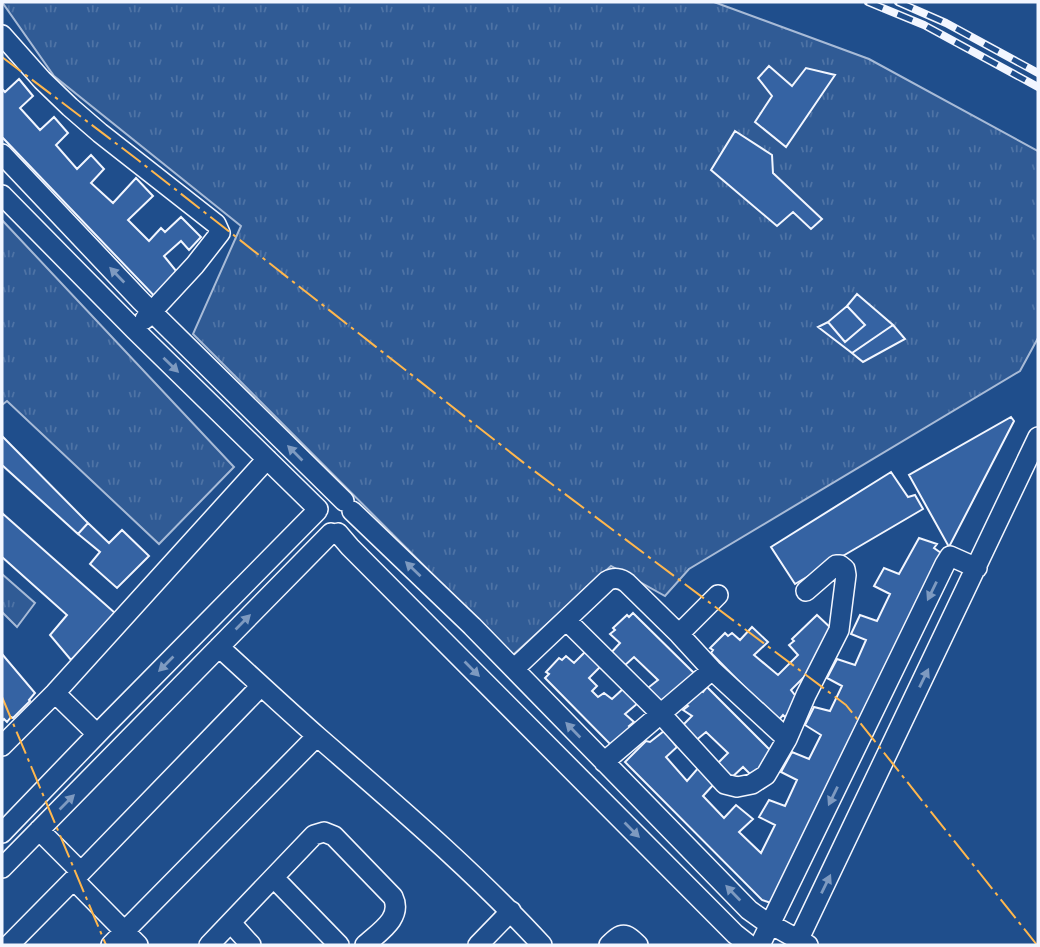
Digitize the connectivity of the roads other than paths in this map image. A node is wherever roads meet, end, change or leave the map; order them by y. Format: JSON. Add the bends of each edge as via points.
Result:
{"nodes":[{"id":1,"x":2,"y":35,"type":"edge"},
{"id":2,"x":2,"y":154,"type":"edge"},
{"id":3,"x":2,"y":195,"type":"edge"},
{"id":4,"x":153,"y":312,"type":"junction"},
{"id":5,"x":135,"y":330,"type":"junction"},
{"id":6,"x":1038,"y":437,"type":"edge"},
{"id":7,"x":267,"y":459,"type":"junction"},
{"id":8,"x":348,"y":506,"type":"junction"},
{"id":9,"x":318,"y":510,"type":"junction"},
{"id":10,"x":334,"y":533,"type":"junction"},
{"id":11,"x":976,"y":568,"type":"junction"},
{"id":12,"x":806,"y":591,"type":"dead end"},
{"id":13,"x":719,"y":595,"type":"dead end"},
{"id":14,"x":566,"y":620,"type":"junction"},
{"id":15,"x":472,"y":626,"type":"junction"},
{"id":16,"x":679,"y":634,"type":"junction"},
{"id":17,"x":219,"y":647,"type":"junction"},
{"id":18,"x":451,"y":648,"type":"junction"},
{"id":19,"x":514,"y":669,"type":"junction"},
{"id":20,"x":712,"y":670,"type":"junction"},
{"id":21,"x":261,"y":685,"type":"junction"},
{"id":22,"x":55,"y":693,"type":"junction"},
{"id":23,"x":660,"y":713,"type":"junction"},
{"id":24,"x":96,"y":735,"type":"junction"},
{"id":25,"x":317,"y":736,"type":"junction"},
{"id":26,"x":787,"y":739,"type":"junction"},
{"id":27,"x":124,"y":743,"type":"junction"},
{"id":28,"x":2,"y":746,"type":"edge"},
{"id":29,"x":105,"y":763,"type":"junction"},
{"id":30,"x":610,"y":768,"type":"junction"},
{"id":31,"x":595,"y":793,"type":"junction"},
{"id":32,"x":39,"y":830,"type":"junction"},
{"id":33,"x":2,"y":833,"type":"edge"},
{"id":34,"x":2,"y":868,"type":"edge"},
{"id":35,"x":78,"y":876,"type":"junction"},
{"id":36,"x":274,"y":878,"type":"junction"},
{"id":37,"x":511,"y":911,"type":"junction"},
{"id":38,"x":231,"y":923,"type":"junction"},
{"id":39,"x":771,"y":925,"type":"junction"},
{"id":40,"x":124,"y":941,"type":"edge"},
{"id":41,"x":801,"y":943,"type":"edge"},
{"id":42,"x":9,"y":945,"type":"edge"},
{"id":43,"x":209,"y":945,"type":"edge"},
{"id":44,"x":251,"y":945,"type":"edge"},
{"id":45,"x":339,"y":945,"type":"edge"},
{"id":46,"x":365,"y":945,"type":"edge"},
{"id":47,"x":478,"y":945,"type":"edge"},
{"id":48,"x":542,"y":945,"type":"edge"},
{"id":49,"x":609,"y":945,"type":"edge"},
{"id":50,"x":638,"y":945,"type":"edge"},
{"id":51,"x":749,"y":945,"type":"edge"},
{"id":52,"x":760,"y":945,"type":"edge"}],
"edges":[{"from":1,"to":4,"type":"street","via":[[70,107],[216,225],[217,238]]},
{"from":4,"to":2,"type":"street","one_way":true},
{"from":3,"to":5,"type":"street"},
{"from":4,"to":5,"type":"street"},
{"from":8,"to":4,"type":"street","one_way":true},
{"from":5,"to":7,"type":"street","one_way":true},
{"from":6,"to":11,"type":"street"},
{"from":7,"to":9,"type":"street"},
{"from":7,"to":22,"type":"street"},
{"from":8,"to":9,"type":"street","via":[[338,499],[327,500]]},
{"from":8,"to":10,"type":"street","via":[[351,522],[344,531]]},
{"from":15,"to":8,"type":"street","one_way":true},
{"from":9,"to":10,"type":"street","via":[[318,523]]},
{"from":9,"to":24,"type":"street","one_way":true},
{"from":17,"to":10,"type":"street","one_way":true},
{"from":10,"to":18,"type":"street"},
{"from":11,"to":39,"type":"street","one_way":true,"via":[[950,556],[945,564]]},
{"from":41,"to":11,"type":"street","one_way":true},
{"from":12,"to":26,"type":"street","via":[[836,565],[845,569],[839,631]]},
{"from":13,"to":16,"type":"street"},
{"from":14,"to":16,"type":"street","via":[[607,581],[619,579]]},
{"from":14,"to":19,"type":"street"},
{"from":14,"to":23,"type":"street"},
{"from":15,"to":18,"type":"street"},
{"from":15,"to":19,"type":"street"},
{"from":16,"to":20,"type":"street"},
{"from":17,"to":21,"type":"street"},
{"from":17,"to":27,"type":"street"},
{"from":18,"to":31,"type":"street","one_way":true},
{"from":30,"to":19,"type":"street","one_way":true},
{"from":20,"to":23,"type":"street"},
{"from":20,"to":26,"type":"street"},
{"from":21,"to":25,"type":"street"},
{"from":21,"to":35,"type":"street"},
{"from":22,"to":24,"type":"street"},
{"from":22,"to":28,"type":"street"},
{"from":23,"to":26,"type":"street","via":[[725,784],[737,787],[766,775]]},
{"from":23,"to":30,"type":"street"},
{"from":24,"to":27,"type":"street","via":[[115,727]]},
{"from":24,"to":29,"type":"street","via":[[87,750],[96,761]]},
{"from":24,"to":33,"type":"street"},
{"from":25,"to":37,"type":"street"},
{"from":25,"to":40,"type":"street"},
{"from":27,"to":29,"type":"street"},
{"from":32,"to":29,"type":"street","one_way":true},
{"from":30,"to":31,"type":"street"},
{"from":39,"to":30,"type":"street","one_way":true,"via":[[750,910]]},
{"from":31,"to":51,"type":"street","one_way":true},
{"from":32,"to":34,"type":"street"},
{"from":32,"to":35,"type":"street"},
{"from":35,"to":40,"type":"street"},
{"from":35,"to":42,"type":"street"},
{"from":36,"to":38,"type":"street"},
{"from":36,"to":45,"type":"street"},
{"from":36,"to":46,"type":"street","via":[[314,835],[334,836],[396,902],[392,919]]},
{"from":37,"to":47,"type":"street"},
{"from":37,"to":48,"type":"street"},
{"from":38,"to":43,"type":"street"},
{"from":38,"to":44,"type":"street"},
{"from":39,"to":41,"type":"street"},
{"from":39,"to":52,"type":"street"},
{"from":49,"to":50,"type":"street","via":[[625,935]]}]}
